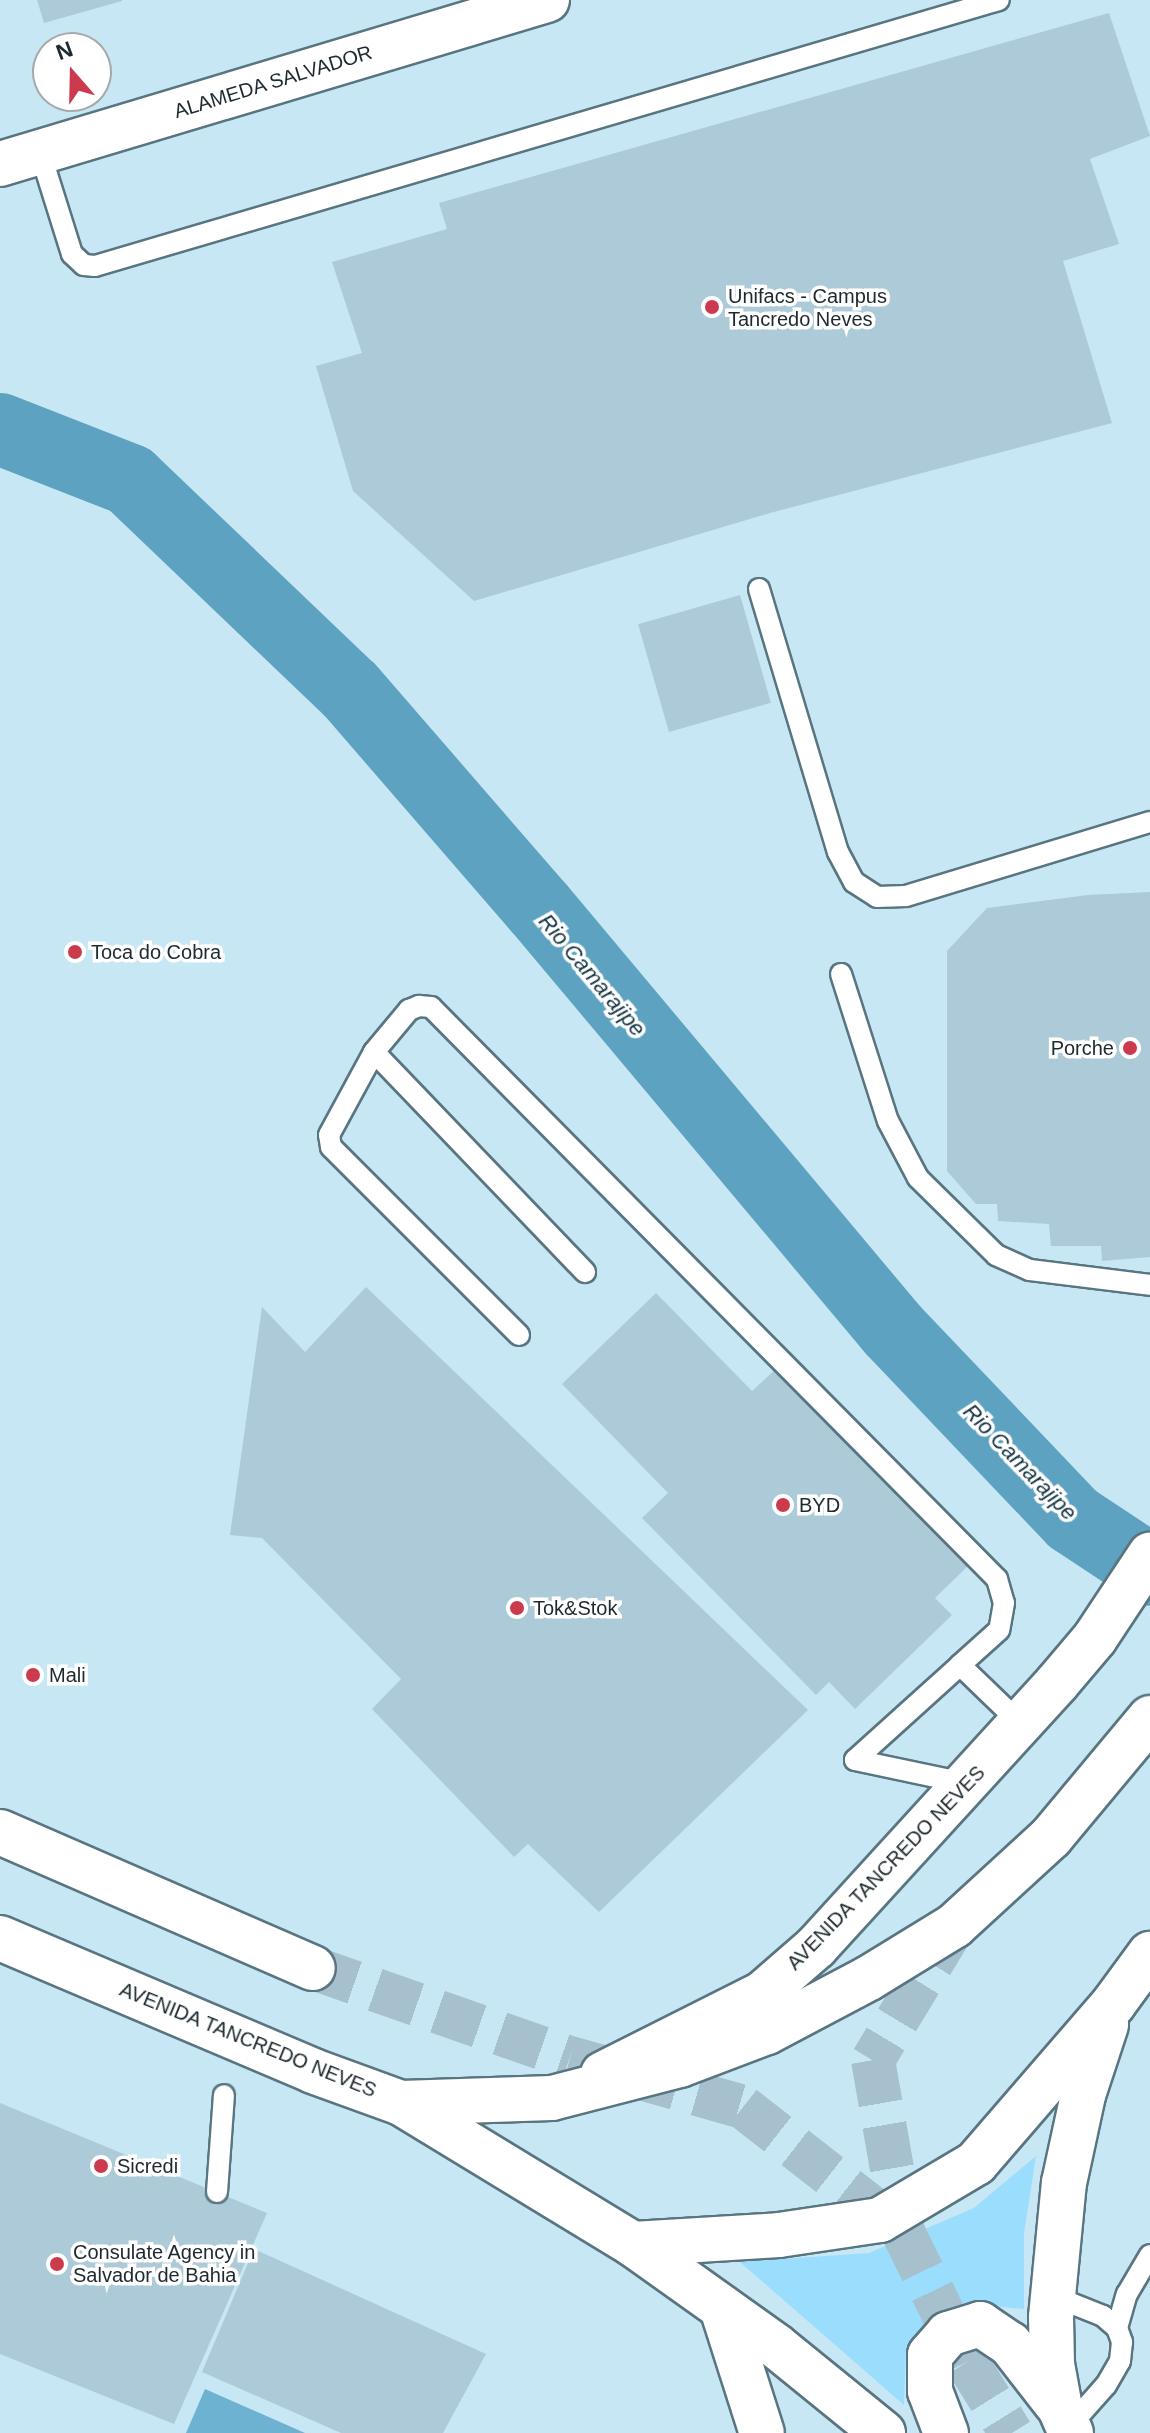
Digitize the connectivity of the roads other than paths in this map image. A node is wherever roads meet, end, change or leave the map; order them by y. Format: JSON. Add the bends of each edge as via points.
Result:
{"nodes":[{"id":1,"x":547,"y":0,"type":"edge"},
{"id":2,"x":999,"y":0,"type":"edge"},
{"id":3,"x":20,"y":158,"type":"edge"},
{"id":4,"x":759,"y":589,"type":"dead end"},
{"id":5,"x":1150,"y":822,"type":"edge"},
{"id":6,"x":841,"y":974,"type":"dead end"},
{"id":7,"x":374,"y":1052,"type":"junction"},
{"id":8,"x":585,"y":1272,"type":"dead end"},
{"id":9,"x":1150,"y":1285,"type":"edge"},
{"id":10,"x":519,"y":1335,"type":"dead end"},
{"id":11,"x":1150,"y":1555,"type":"edge"},
{"id":12,"x":960,"y":1665,"type":"junction"},
{"id":13,"x":1150,"y":1718,"type":"edge"},
{"id":14,"x":1021,"y":1724,"type":"junction"},
{"id":15,"x":967,"y":1784,"type":"junction"},
{"id":16,"x":0,"y":1832,"type":"edge"},
{"id":17,"x":0,"y":1938,"type":"edge"},
{"id":18,"x":1150,"y":1954,"type":"edge"},
{"id":19,"x":313,"y":1968,"type":"tunnel mouth"},
{"id":20,"x":1114,"y":2003,"type":"junction"},
{"id":21,"x":224,"y":2095,"type":"dead end"},
{"id":22,"x":552,"y":2098,"type":"junction"},
{"id":23,"x":401,"y":2103,"type":"junction"},
{"id":24,"x":217,"y":2192,"type":"dead end"},
{"id":25,"x":633,"y":2244,"type":"junction"},
{"id":26,"x":1150,"y":2255,"type":"edge"},
{"id":27,"x":1053,"y":2296,"type":"junction"},
{"id":28,"x":722,"y":2308,"type":"junction"},
{"id":29,"x":1117,"y":2328,"type":"junction"},
{"id":30,"x":1066,"y":2423,"type":"edge"},
{"id":31,"x":762,"y":2433,"type":"edge"},
{"id":32,"x":883,"y":2433,"type":"edge"},
{"id":33,"x":946,"y":2433,"type":"edge"}],
"edges":[{"from":1,"to":3,"type":"main road","name":"ALAMEDA SALVADOR"},
{"from":2,"to":3,"type":"lane","via":[[95,266],[84,265],[72,254]]},
{"from":4,"to":5,"type":"lane","via":[[838,852],[854,882],[877,897],[906,896]]},
{"from":6,"to":9,"type":"lane","via":[[888,1121],[918,1178],[996,1255],[1030,1270]]},
{"from":7,"to":8,"type":"lane"},
{"from":7,"to":10,"type":"lane","via":[[329,1135],[331,1147]]},
{"from":7,"to":12,"type":"lane","via":[[409,1010],[431,1007],[997,1579],[1004,1603],[999,1630]]},
{"from":11,"to":14,"type":"main road","name":"AVENIDA TANCREDO NEVES","via":[[1095,1638]]},
{"from":12,"to":14,"type":"lane"},
{"from":12,"to":15,"type":"lane","via":[[855,1760]]},
{"from":13,"to":22,"type":"main road","name":"AVENIDA TANCREDO NEVES","via":[[1051,1837],[954,1926],[767,2032],[680,2065]]},
{"from":14,"to":15,"type":"main road","name":"AVENIDA TANCREDO NEVES"},
{"from":15,"to":22,"type":"main road","name":"AVENIDA TANCREDO NEVES","via":[[816,1947],[762,1994]]},
{"from":16,"to":19,"type":"main road"},
{"from":17,"to":23,"type":"main road","name":"AVENIDA TANCREDO NEVES"},
{"from":18,"to":20,"type":"main road"},
{"from":20,"to":25,"type":"main road","via":[[976,2163],[880,2220],[779,2235]]},
{"from":20,"to":27,"type":"main road","via":[[1083,2095],[1067,2168]]},
{"from":21,"to":24,"type":"lane"},
{"from":22,"to":23,"type":"main road","name":"AVENIDA TANCREDO NEVES"},
{"from":23,"to":25,"type":"main road"},
{"from":25,"to":28,"type":"main road"},
{"from":26,"to":29,"type":"lane","via":[[1127,2294]]},
{"from":27,"to":29,"type":"lane","via":[[1103,2316]]},
{"from":27,"to":30,"type":"main road","via":[[1052,2364]]},
{"from":28,"to":31,"type":"main road"},
{"from":28,"to":32,"type":"main road"},
{"from":29,"to":30,"type":"lane","via":[[1120,2361],[1106,2385]]},
{"from":30,"to":33,"type":"main road","via":[[1010,2344],[980,2324],[948,2334],[930,2355],[930,2391]]}]}
